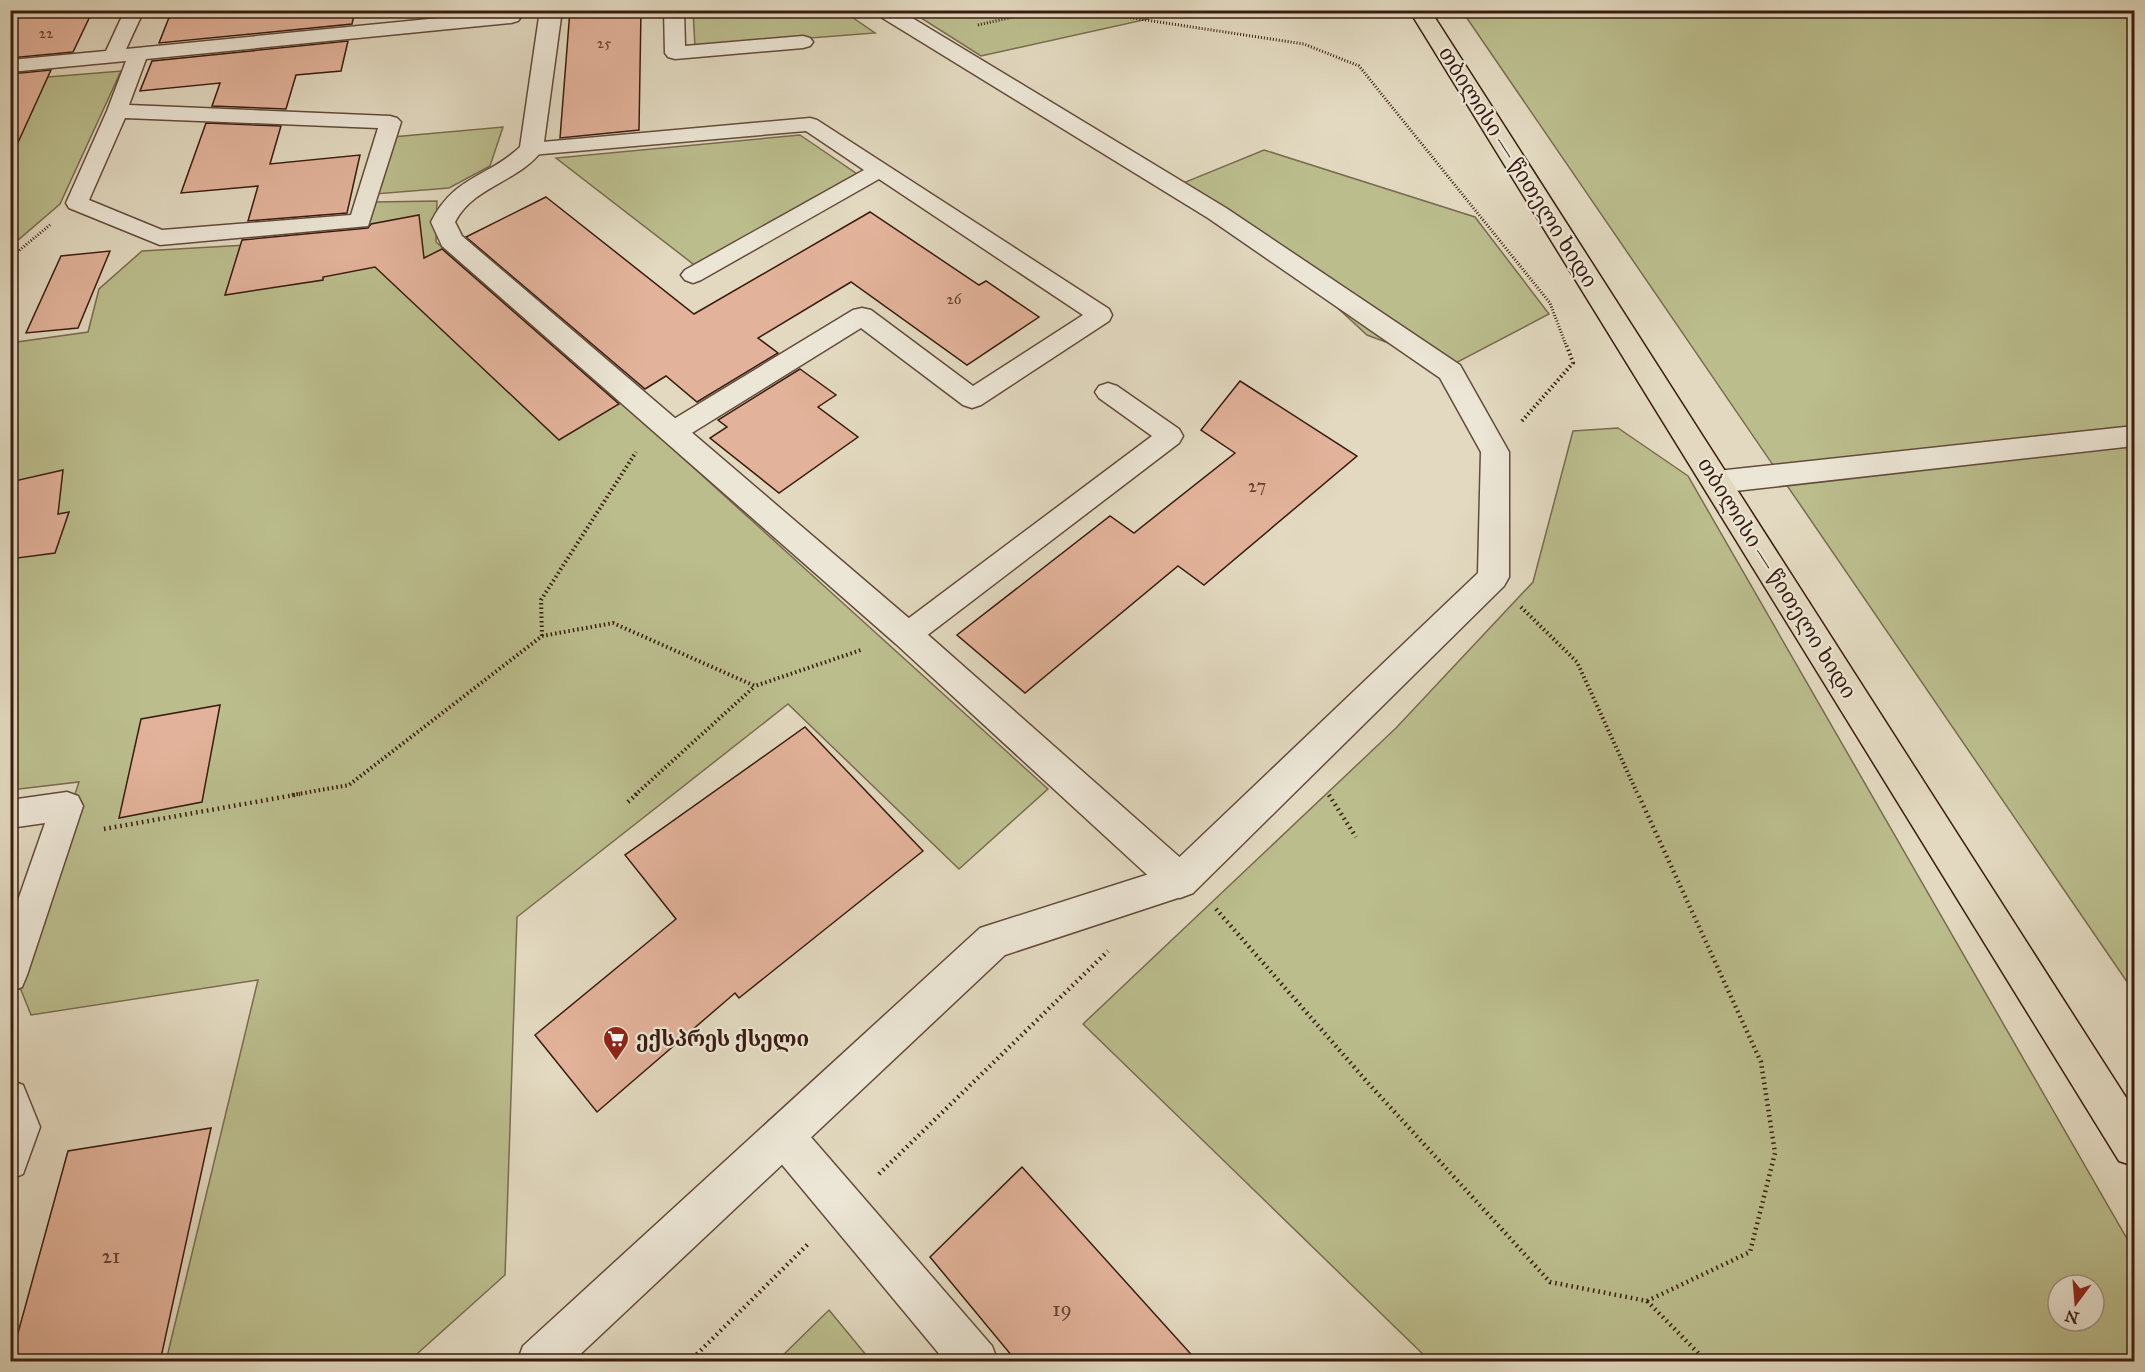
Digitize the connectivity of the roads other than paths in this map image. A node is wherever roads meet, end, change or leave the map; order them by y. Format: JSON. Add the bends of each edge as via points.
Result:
{"nodes":[{"id":1,"x":135,"y":10,"type":"edge"},
{"id":2,"x":551,"y":10,"type":"edge"},
{"id":3,"x":674,"y":10,"type":"edge"},
{"id":4,"x":883,"y":10,"type":"edge"},
{"id":5,"x":1419,"y":10,"type":"edge"},
{"id":6,"x":511,"y":17,"type":"dead end"},
{"id":7,"x":803,"y":42,"type":"dead end"},
{"id":8,"x":138,"y":54,"type":"junction"},
{"id":9,"x":113,"y":56,"type":"junction"},
{"id":10,"x":10,"y":66,"type":"edge"},
{"id":11,"x":117,"y":111,"type":"junction"},
{"id":12,"x":531,"y":149,"type":"junction"},
{"id":13,"x":880,"y":170,"type":"junction"},
{"id":14,"x":693,"y":275,"type":"dead end"},
{"id":15,"x":1108,"y":392,"type":"dead end"},
{"id":16,"x":665,"y":425,"type":"junction"},
{"id":17,"x":2134,"y":436,"type":"edge"},
{"id":18,"x":1717,"y":482,"type":"junction"},
{"id":19,"x":908,"y":635,"type":"junction"},
{"id":20,"x":10,"y":814,"type":"edge"},
{"id":21,"x":1180,"y":881,"type":"junction"},
{"id":22,"x":10,"y":975,"type":"edge"},
{"id":23,"x":10,"y":1098,"type":"edge"},
{"id":24,"x":783,"y":1135,"type":"junction"},
{"id":25,"x":2134,"y":1146,"type":"edge"},
{"id":26,"x":10,"y":1161,"type":"edge"},
{"id":27,"x":539,"y":1362,"type":"edge"},
{"id":28,"x":976,"y":1362,"type":"edge"}],
"edges":[{"from":1,"to":9,"type":"lane"},
{"from":2,"to":12,"type":"street"},
{"from":3,"to":7,"type":"lane","via":[[675,53]]},
{"from":4,"to":21,"type":"street","via":[[1217,213],[1450,372],[1495,452],[1493,577]]},
{"from":5,"to":18,"type":"highway","name":"თბილისი — წითელი ხიდი"},
{"from":6,"to":8,"type":"lane"},
{"from":8,"to":9,"type":"lane"},
{"from":8,"to":11,"type":"lane"},
{"from":9,"to":10,"type":"lane"},
{"from":11,"to":11,"type":"lane","via":[[390,122],[360,221],[160,238],[77,203]]},
{"from":12,"to":13,"type":"lane","via":[[810,124]]},
{"from":12,"to":16,"type":"street","via":[[520,162],[467,191],[447,209],[443,222],[450,240]]},
{"from":13,"to":14,"type":"lane"},
{"from":13,"to":16,"type":"lane","via":[[1100,315],[972,399],[862,316]]},
{"from":15,"to":19,"type":"lane","via":[[1170,436]]},
{"from":16,"to":19,"type":"street"},
{"from":17,"to":18,"type":"street"},
{"from":18,"to":25,"type":"highway","name":"თბილისი — წითელი ხიდი"},
{"from":19,"to":21,"type":"street"},
{"from":20,"to":22,"type":"lane","via":[[67,806]]},
{"from":21,"to":24,"type":"street","via":[[993,941]]},
{"from":23,"to":26,"type":"lane","via":[[21,1127]]},
{"from":24,"to":27,"type":"street"},
{"from":24,"to":28,"type":"street"}]}
